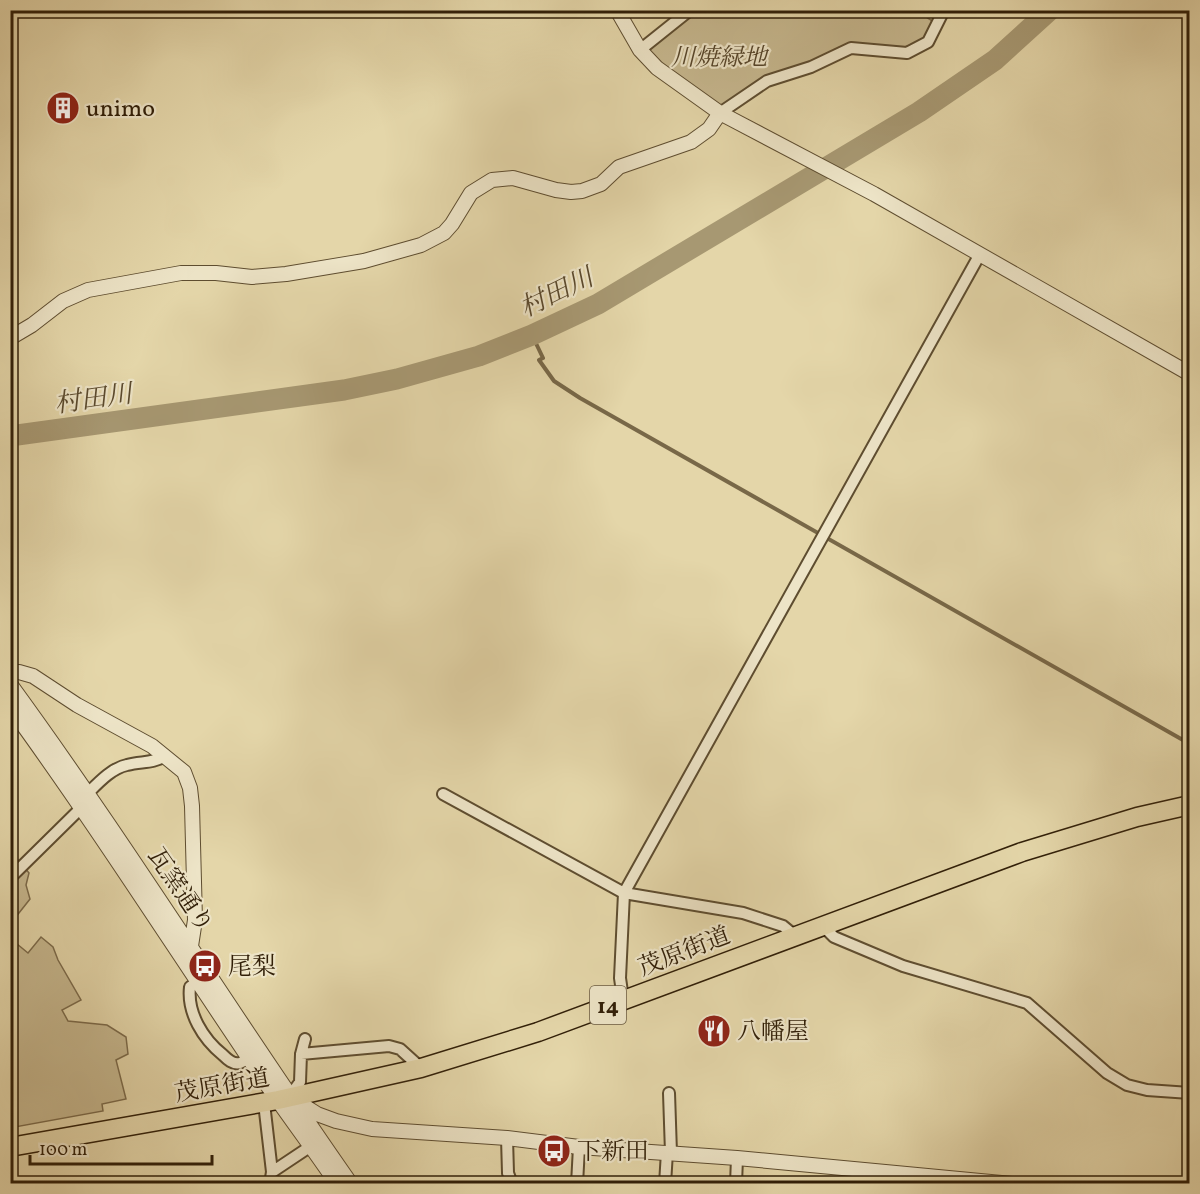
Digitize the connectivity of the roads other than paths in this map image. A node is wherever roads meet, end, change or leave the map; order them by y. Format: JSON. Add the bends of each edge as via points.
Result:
{"nodes":[{"id":1,"x":617,"y":10,"type":"edge"},
{"id":2,"x":690,"y":10,"type":"edge"},
{"id":3,"x":945,"y":10,"type":"edge"},
{"id":4,"x":640,"y":50,"type":"junction"},
{"id":5,"x":720,"y":113,"type":"junction"},
{"id":6,"x":980,"y":254,"type":"junction"},
{"id":7,"x":10,"y":338,"type":"edge"},
{"id":8,"x":1190,"y":374,"type":"edge"},
{"id":9,"x":10,"y":672,"type":"edge"},
{"id":10,"x":10,"y":684,"type":"edge"},
{"id":11,"x":10,"y":707,"type":"edge"},
{"id":12,"x":165,"y":756,"type":"junction"},
{"id":13,"x":88,"y":793,"type":"junction"},
{"id":14,"x":443,"y":794,"type":"dead end"},
{"id":15,"x":1190,"y":805,"type":"edge"},
{"id":16,"x":81,"y":809,"type":"junction"},
{"id":17,"x":10,"y":878,"type":"edge"},
{"id":18,"x":624,"y":893,"type":"junction"},
{"id":19,"x":823,"y":926,"type":"junction"},
{"id":20,"x":794,"y":935,"type":"junction"},
{"id":21,"x":191,"y":946,"type":"junction"},
{"id":22,"x":199,"y":981,"type":"junction"},
{"id":23,"x":623,"y":999,"type":"junction"},
{"id":24,"x":305,"y":1039,"type":"dead end"},
{"id":25,"x":301,"y":1054,"type":"junction"},
{"id":26,"x":248,"y":1058,"type":"junction"},
{"id":27,"x":422,"y":1068,"type":"junction"},
{"id":28,"x":669,"y":1093,"type":"dead end"},
{"id":29,"x":1190,"y":1093,"type":"edge"},
{"id":30,"x":277,"y":1100,"type":"junction"},
{"id":31,"x":507,"y":1138,"type":"junction"},
{"id":32,"x":311,"y":1146,"type":"junction"},
{"id":33,"x":579,"y":1146,"type":"junction"},
{"id":34,"x":10,"y":1147,"type":"edge"},
{"id":35,"x":669,"y":1152,"type":"junction"},
{"id":36,"x":737,"y":1158,"type":"junction"},
{"id":37,"x":272,"y":1172,"type":"junction"},
{"id":38,"x":928,"y":1180,"type":"edge"},
{"id":39,"x":270,"y":1184,"type":"edge"},
{"id":40,"x":337,"y":1184,"type":"edge"},
{"id":41,"x":351,"y":1184,"type":"edge"},
{"id":42,"x":512,"y":1184,"type":"edge"},
{"id":43,"x":577,"y":1184,"type":"edge"},
{"id":44,"x":665,"y":1184,"type":"edge"},
{"id":45,"x":736,"y":1184,"type":"edge"},
{"id":46,"x":1012,"y":1184,"type":"edge"}],
"edges":[{"from":1,"to":4,"type":"street"},
{"from":2,"to":4,"type":"street"},
{"from":3,"to":5,"type":"street","via":[[928,42],[907,52],[851,48],[811,67],[767,81]]},
{"from":4,"to":5,"type":"street","via":[[680,86]]},
{"from":5,"to":6,"type":"street"},
{"from":5,"to":7,"type":"street","via":[[710,129],[691,142],[620,167],[601,184],[582,190],[556,190],[513,178],[492,180],[471,193],[444,233],[421,245],[364,261],[286,274],[252,277],[181,273],[88,290],[63,301]]},
{"from":6,"to":8,"type":"street"},
{"from":6,"to":18,"type":"street"},
{"from":9,"to":12,"type":"street","via":[[33,676]]},
{"from":10,"to":13,"type":"street","name":"瓦窯通り"},
{"from":11,"to":16,"type":"street","name":"瓦窯通り"},
{"from":12,"to":13,"type":"street","via":[[157,761],[123,765]]},
{"from":12,"to":21,"type":"street","via":[[184,772],[190,789],[195,920]]},
{"from":13,"to":21,"type":"street","name":"瓦窯通り"},
{"from":14,"to":18,"type":"street"},
{"from":15,"to":19,"type":"main road","name":"茂原街道","number":"14","via":[[1022,852]]},
{"from":16,"to":17,"type":"street"},
{"from":16,"to":22,"type":"street","name":"瓦窯通り"},
{"from":18,"to":20,"type":"street","via":[[743,913],[783,926]]},
{"from":18,"to":23,"type":"street","via":[[620,978]]},
{"from":19,"to":20,"type":"main road","name":"茂原街道","number":"14"},
{"from":19,"to":29,"type":"street","via":[[834,937],[903,966],[1027,1003],[1107,1073],[1127,1085]]},
{"from":20,"to":23,"type":"main road","name":"茂原街道","number":"14"},
{"from":21,"to":30,"type":"street","name":"瓦窯通り"},
{"from":22,"to":26,"type":"street","name":"瓦窯通り"},
{"from":22,"to":26,"type":"street","via":[[190,987],[190,998],[202,1032],[234,1063]]},
{"from":23,"to":27,"type":"main road","name":"茂原街道","number":"14","via":[[538,1032]]},
{"from":24,"to":25,"type":"street"},
{"from":25,"to":27,"type":"street","via":[[389,1046],[400,1049]]},
{"from":25,"to":30,"type":"street","via":[[300,1082]]},
{"from":26,"to":30,"type":"street","name":"瓦窯通り"},
{"from":27,"to":30,"type":"main road","name":"茂原街道","number":"14"},
{"from":28,"to":35,"type":"street"},
{"from":30,"to":31,"type":"street","via":[[372,1129]]},
{"from":30,"to":32,"type":"street","name":"瓦窯通り"},
{"from":30,"to":34,"type":"main road","name":"茂原街道","number":"14"},
{"from":30,"to":37,"type":"street"},
{"from":30,"to":41,"type":"street","name":"瓦窯通り"},
{"from":31,"to":33,"type":"street"},
{"from":31,"to":42,"type":"street"},
{"from":32,"to":37,"type":"street"},
{"from":32,"to":40,"type":"street","name":"瓦窯通り"},
{"from":33,"to":35,"type":"street"},
{"from":33,"to":43,"type":"street"},
{"from":35,"to":36,"type":"street"},
{"from":35,"to":44,"type":"street"},
{"from":36,"to":38,"type":"street"},
{"from":36,"to":45,"type":"street"},
{"from":37,"to":39,"type":"street"},
{"from":38,"to":46,"type":"street"}]}
